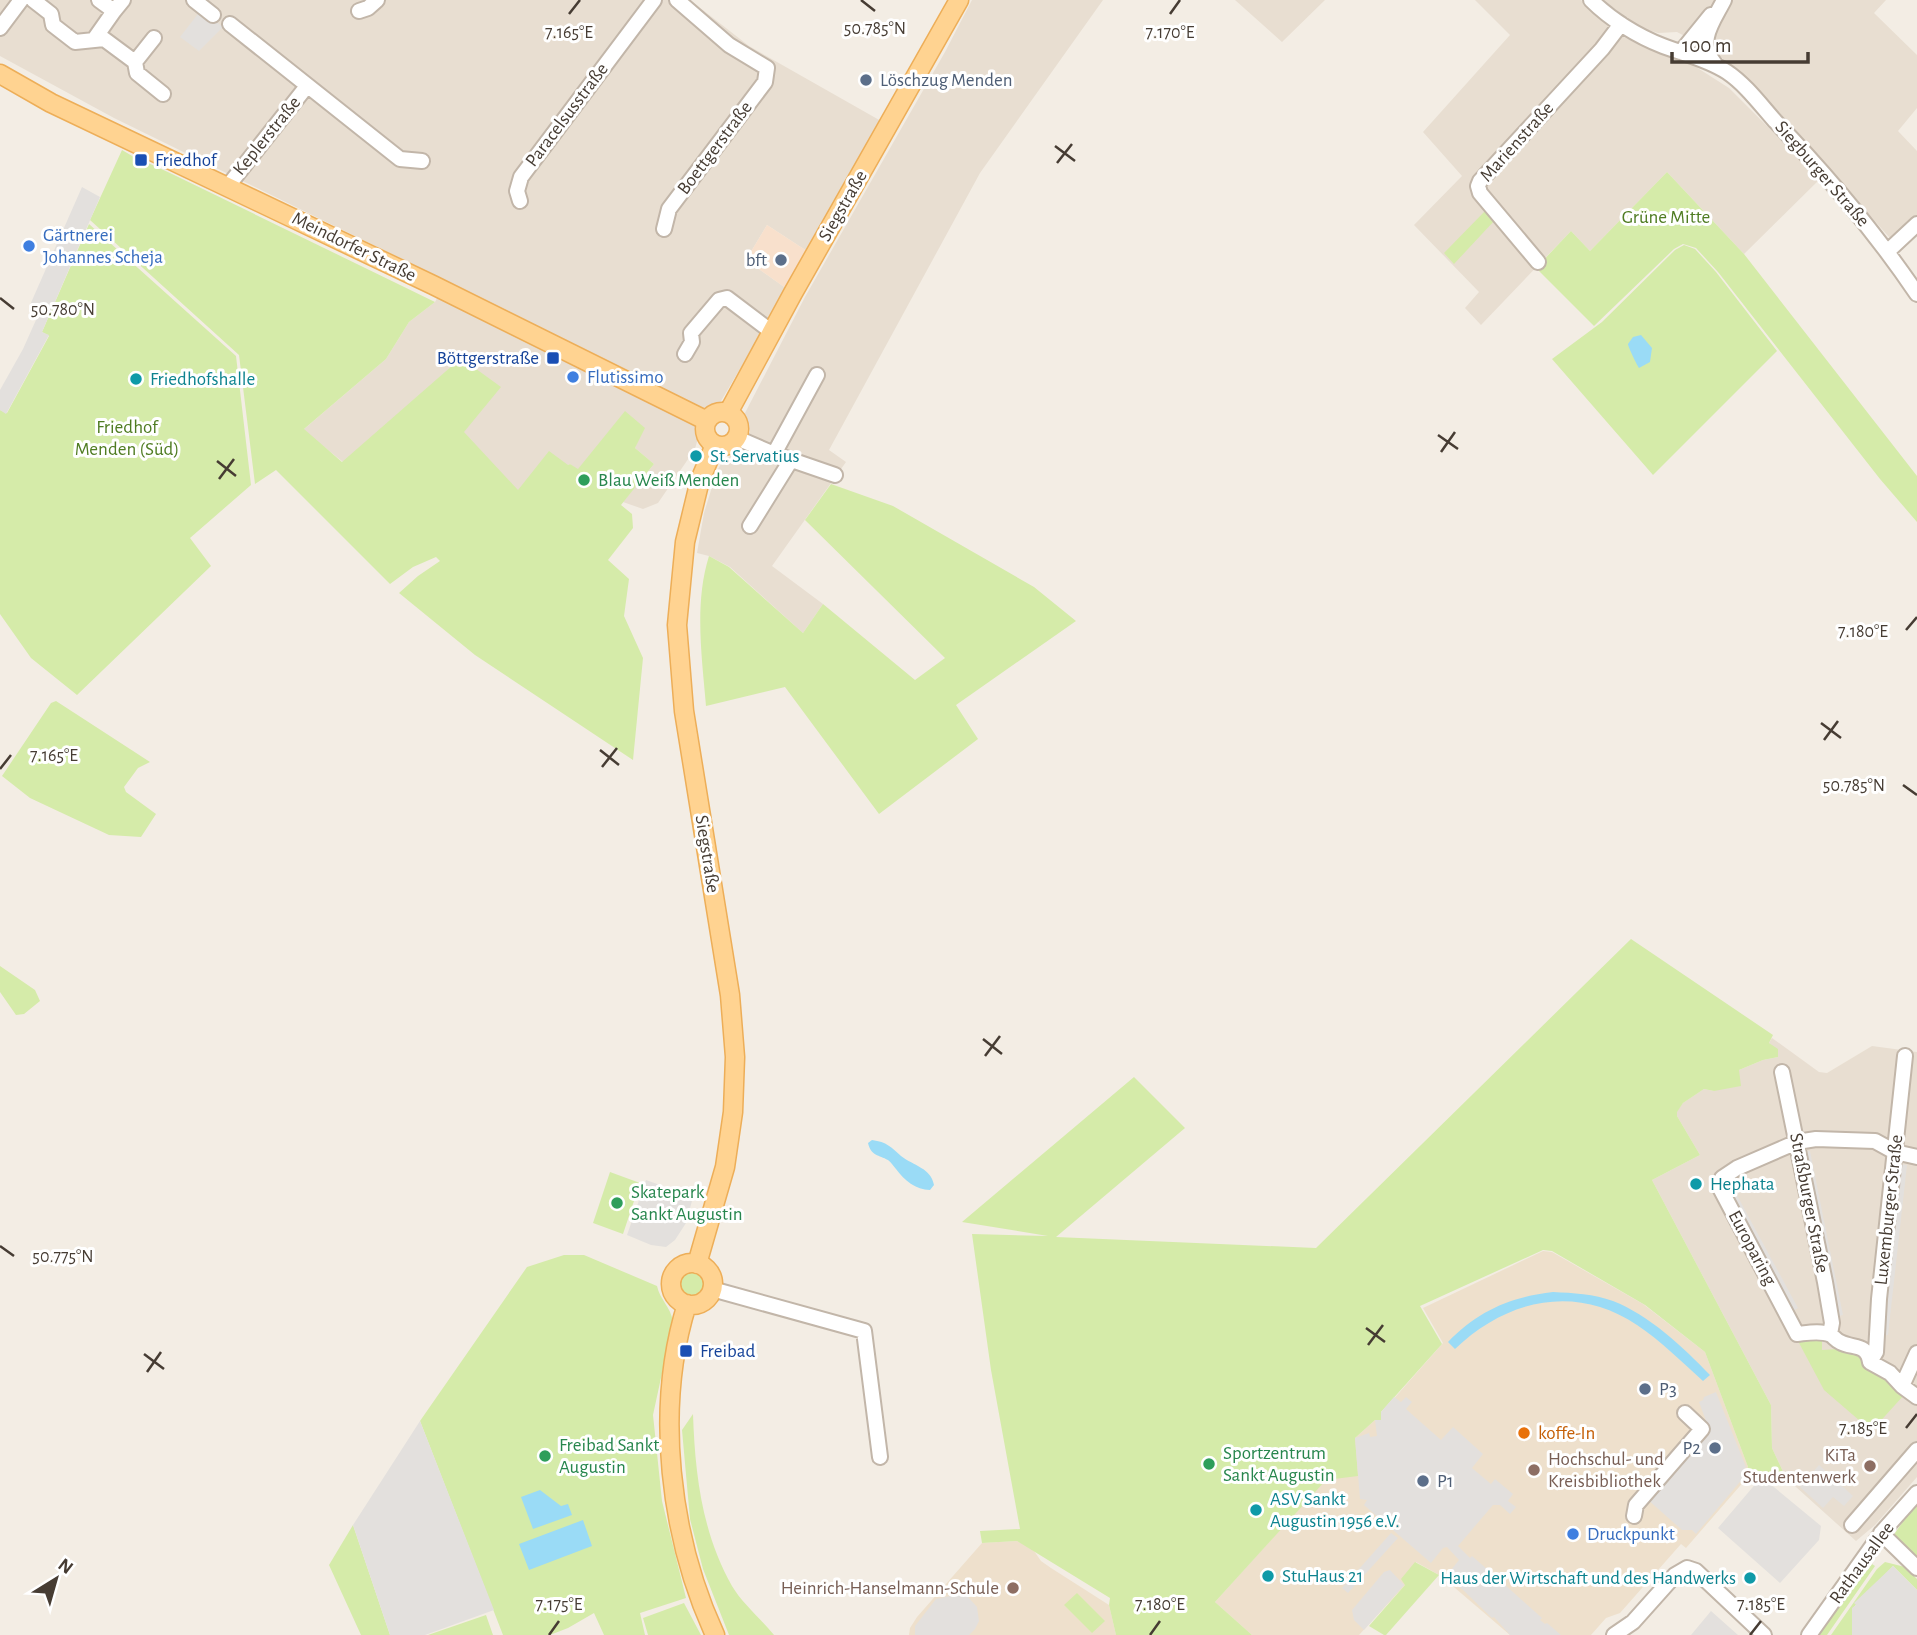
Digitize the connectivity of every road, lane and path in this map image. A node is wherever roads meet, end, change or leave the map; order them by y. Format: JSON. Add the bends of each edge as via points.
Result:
{"nodes":[{"id":1,"x":21,"y":0,"type":"edge"},
{"id":2,"x":33,"y":0,"type":"edge"},
{"id":3,"x":99,"y":0,"type":"edge"},
{"id":4,"x":194,"y":0,"type":"edge"},
{"id":5,"x":377,"y":0,"type":"edge"},
{"id":6,"x":654,"y":0,"type":"edge"},
{"id":7,"x":677,"y":0,"type":"edge"},
{"id":8,"x":958,"y":0,"type":"edge"},
{"id":9,"x":1591,"y":0,"type":"edge"},
{"id":10,"x":1724,"y":1,"type":"edge"},
{"id":11,"x":118,"y":6,"type":"edge"},
{"id":12,"x":359,"y":11,"type":"dead end"},
{"id":13,"x":213,"y":15,"type":"dead end"},
{"id":14,"x":230,"y":24,"type":"dead end"},
{"id":15,"x":1621,"y":24,"type":"junction"},
{"id":16,"x":0,"y":28,"type":"edge"},
{"id":17,"x":95,"y":38,"type":"junction"},
{"id":18,"x":155,"y":38,"type":"dead end"},
{"id":19,"x":1681,"y":52,"type":"junction"},
{"id":20,"x":135,"y":62,"type":"junction"},
{"id":21,"x":1715,"y":64,"type":"junction"},
{"id":22,"x":0,"y":74,"type":"edge"},
{"id":23,"x":307,"y":86,"type":"junction"},
{"id":24,"x":163,"y":94,"type":"dead end"},
{"id":25,"x":422,"y":161,"type":"dead end"},
{"id":26,"x":228,"y":186,"type":"junction"},
{"id":27,"x":520,"y":201,"type":"dead end"},
{"id":28,"x":1917,"y":224,"type":"edge"},
{"id":29,"x":664,"y":229,"type":"dead end"},
{"id":30,"x":1888,"y":251,"type":"junction"},
{"id":31,"x":1538,"y":262,"type":"dead end"},
{"id":32,"x":1917,"y":294,"type":"edge"},
{"id":33,"x":772,"y":332,"type":"junction"},
{"id":34,"x":685,"y":354,"type":"dead end"},
{"id":35,"x":817,"y":375,"type":"dead end"},
{"id":36,"x":728,"y":413,"type":"junction"},
{"id":37,"x":706,"y":421,"type":"junction"},
{"id":38,"x":737,"y":438,"type":"junction"},
{"id":39,"x":715,"y":445,"type":"junction"},
{"id":40,"x":774,"y":454,"type":"junction"},
{"id":41,"x":791,"y":460,"type":"junction"},
{"id":42,"x":835,"y":475,"type":"dead end"},
{"id":43,"x":750,"y":526,"type":"dead end"},
{"id":44,"x":1905,"y":1056,"type":"dead end"},
{"id":45,"x":1782,"y":1072,"type":"dead end"},
{"id":46,"x":1797,"y":1142,"type":"junction"},
{"id":47,"x":1895,"y":1152,"type":"junction"},
{"id":48,"x":1917,"y":1157,"type":"edge"},
{"id":49,"x":697,"y":1264,"type":"junction"},
{"id":50,"x":712,"y":1289,"type":"junction"},
{"id":51,"x":687,"y":1304,"type":"junction"},
{"id":52,"x":1830,"y":1334,"type":"junction"},
{"id":53,"x":1917,"y":1353,"type":"edge"},
{"id":54,"x":1870,"y":1362,"type":"junction"},
{"id":55,"x":1902,"y":1386,"type":"junction"},
{"id":56,"x":1917,"y":1397,"type":"edge"},
{"id":57,"x":1685,"y":1413,"type":"dead end"},
{"id":58,"x":1917,"y":1450,"type":"edge"},
{"id":59,"x":880,"y":1457,"type":"dead end"},
{"id":60,"x":1917,"y":1493,"type":"edge"},
{"id":61,"x":1634,"y":1517,"type":"dead end"},
{"id":62,"x":1852,"y":1525,"type":"dead end"},
{"id":63,"x":1881,"y":1533,"type":"junction"},
{"id":64,"x":1917,"y":1568,"type":"edge"},
{"id":65,"x":715,"y":1635,"type":"edge"},
{"id":66,"x":1614,"y":1635,"type":"edge"},
{"id":67,"x":1764,"y":1635,"type":"edge"},
{"id":68,"x":1809,"y":1635,"type":"edge"}],
"edges":[{"from":1,"to":16,"type":"street"},
{"from":2,"to":17,"type":"street","via":[[51,14],[53,25],[75,42]]},
{"from":3,"to":11,"type":"street"},
{"from":4,"to":13,"type":"street"},
{"from":5,"to":12,"type":"street"},
{"from":6,"to":27,"type":"street","name":"Paracelsusstraße","via":[[521,177]]},
{"from":7,"to":29,"type":"street","name":"Boettgerstraße","via":[[729,45],[767,68],[765,82],[669,209]]},
{"from":8,"to":33,"type":"main road","name":"Siegstraße"},
{"from":9,"to":15,"type":"street","name":"Siegburger Straße"},
{"from":10,"to":19,"type":"street"},
{"from":10,"to":21,"type":"street","via":[[1705,42]]},
{"from":11,"to":17,"type":"street"},
{"from":14,"to":23,"type":"street","name":"Keplerstraße"},
{"from":15,"to":19,"type":"street","name":"Siegburger Straße"},
{"from":15,"to":31,"type":"street","name":"Marienstraße","via":[[1478,186]]},
{"from":17,"to":20,"type":"street","via":[[104,38]]},
{"from":18,"to":20,"type":"street"},
{"from":19,"to":21,"type":"street","name":"Siegburger Straße"},
{"from":20,"to":24,"type":"street","via":[[137,73]]},
{"from":21,"to":30,"type":"street","name":"Siegburger Straße","via":[[1735,77],[1805,152]]},
{"from":22,"to":26,"type":"main road","name":"Meindorfer Straße","via":[[51,103]]},
{"from":23,"to":25,"type":"street","name":"Keplerstraße","via":[[400,159]]},
{"from":23,"to":26,"type":"street","name":"Keplerstraße"},
{"from":26,"to":37,"type":"main road","name":"Meindorfer Straße"},
{"from":28,"to":30,"type":"street"},
{"from":30,"to":32,"type":"street","name":"Siegburger Straße"},
{"from":33,"to":34,"type":"street","via":[[727,298],[719,300],[691,333]]},
{"from":33,"to":36,"type":"main road","name":"Siegstraße"},
{"from":35,"to":40,"type":"street"},
{"from":36,"to":37,"type":"main road","via":[[718,412]]},
{"from":36,"to":38,"type":"main road","via":[[738,424]]},
{"from":37,"to":39,"type":"main road","via":[[705,433]]},
{"from":38,"to":39,"type":"main road","via":[[730,444]]},
{"from":38,"to":40,"type":"street"},
{"from":39,"to":49,"type":"main road","name":"Siegstraße","via":[[700,480],[685,542],[677,625],[684,711],[730,995],[735,1057],[724,1167]]},
{"from":40,"to":41,"type":"street"},
{"from":41,"to":42,"type":"street"},
{"from":41,"to":43,"type":"street"},
{"from":44,"to":47,"type":"street","name":"Luxemburger Straße"},
{"from":45,"to":46,"type":"street","name":"Straßburger Straße"},
{"from":46,"to":47,"type":"street","name":"Europaring","via":[[1875,1141]]},
{"from":46,"to":52,"type":"street","name":"Straßburger Straße","via":[[1832,1323]]},
{"from":46,"to":52,"type":"street","name":"Europaring","via":[[1728,1173],[1720,1188],[1797,1334]]},
{"from":47,"to":48,"type":"street","name":"Europaring"},
{"from":47,"to":54,"type":"street","name":"Luxemburger Straße","via":[[1876,1352]]},
{"from":49,"to":50,"type":"main road","via":[[711,1277]]},
{"from":49,"to":51,"type":"main road","via":[[682,1266],[672,1278],[672,1292]]},
{"from":50,"to":51,"type":"main road","via":[[700,1304]]},
{"from":50,"to":59,"type":"street","via":[[864,1331]]},
{"from":51,"to":65,"type":"main road","via":[[676,1349],[670,1415],[672,1470],[679,1526]]},
{"from":52,"to":54,"type":"street","name":"Europaring","via":[[1839,1342],[1860,1346]]},
{"from":53,"to":55,"type":"street"},
{"from":54,"to":55,"type":"street","name":"Europaring"},
{"from":55,"to":56,"type":"street","name":"Europaring"},
{"from":57,"to":61,"type":"street","via":[[1702,1429],[1636,1505]]},
{"from":58,"to":62,"type":"street"},
{"from":60,"to":63,"type":"street","name":"Rathausallee"},
{"from":63,"to":64,"type":"street"},
{"from":63,"to":68,"type":"street","name":"Rathausallee"},
{"from":66,"to":67,"type":"street","via":[[1687,1568],[1696,1571]]}]}
